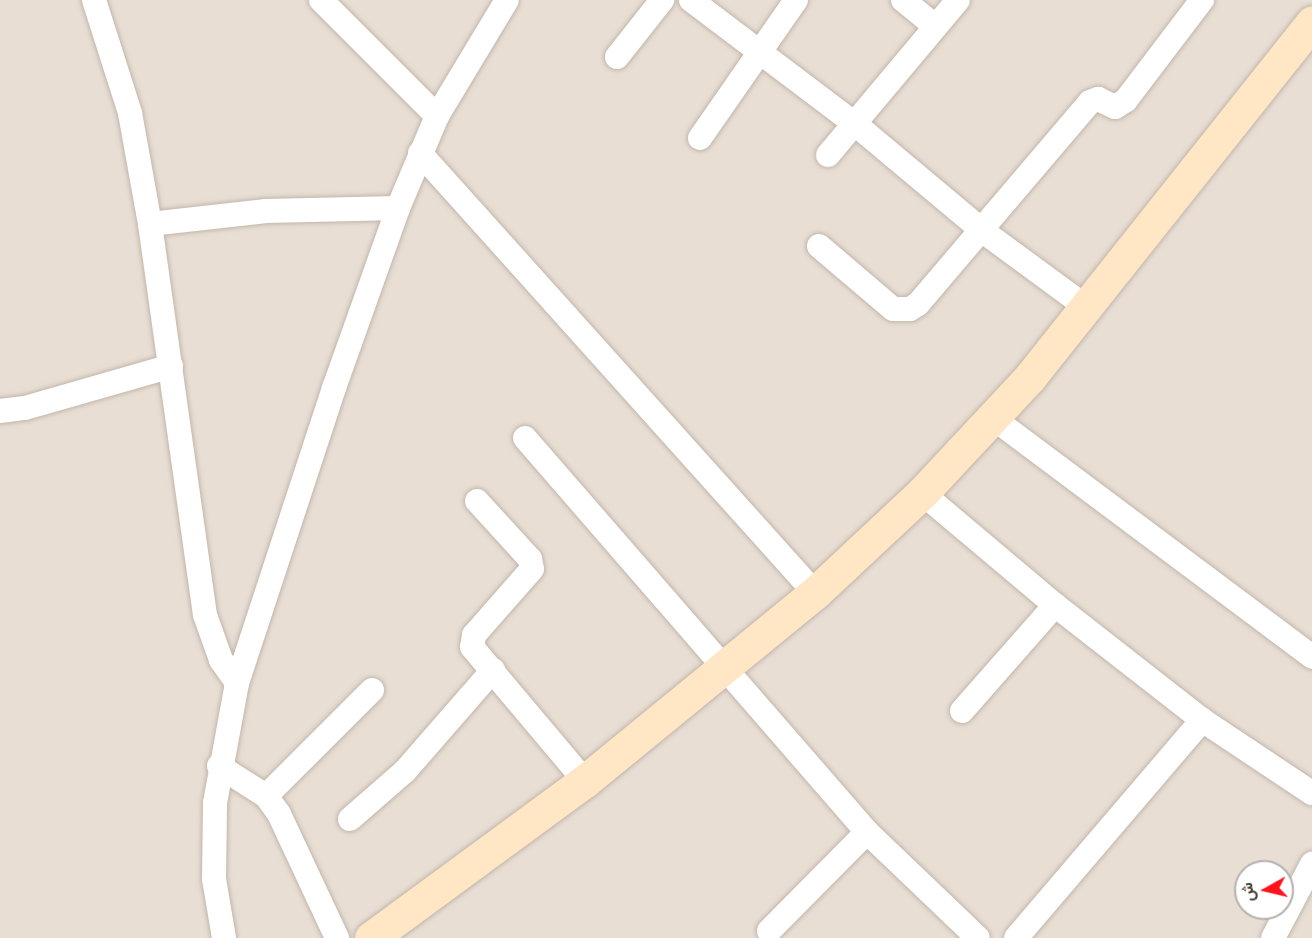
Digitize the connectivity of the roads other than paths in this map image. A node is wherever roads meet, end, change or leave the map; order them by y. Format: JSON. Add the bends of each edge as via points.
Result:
{"nodes":[{"id":1,"x":94,"y":0,"type":"edge"},
{"id":2,"x":321,"y":0,"type":"edge"},
{"id":3,"x":507,"y":0,"type":"edge"},
{"id":4,"x":662,"y":0,"type":"edge"},
{"id":5,"x":691,"y":0,"type":"edge"},
{"id":6,"x":796,"y":0,"type":"edge"},
{"id":7,"x":903,"y":0,"type":"edge"},
{"id":8,"x":958,"y":0,"type":"edge"},
{"id":9,"x":1202,"y":0,"type":"edge"},
{"id":10,"x":1312,"y":22,"type":"edge"},
{"id":11,"x":935,"y":26,"type":"junction"},
{"id":12,"x":759,"y":51,"type":"junction"},
{"id":13,"x":617,"y":57,"type":"dead end"},
{"id":14,"x":436,"y":116,"type":"junction"},
{"id":15,"x":855,"y":124,"type":"junction"},
{"id":16,"x":700,"y":138,"type":"dead end"},
{"id":17,"x":420,"y":153,"type":"junction"},
{"id":18,"x":828,"y":155,"type":"dead end"},
{"id":19,"x":398,"y":208,"type":"junction"},
{"id":20,"x":150,"y":224,"type":"junction"},
{"id":21,"x":984,"y":232,"type":"junction"},
{"id":22,"x":819,"y":246,"type":"dead end"},
{"id":23,"x":1086,"y":307,"type":"junction"},
{"id":24,"x":171,"y":366,"type":"junction"},
{"id":25,"x":0,"y":411,"type":"edge"},
{"id":26,"x":993,"y":418,"type":"junction"},
{"id":27,"x":525,"y":438,"type":"dead end"},
{"id":28,"x":922,"y":493,"type":"junction"},
{"id":29,"x":477,"y":501,"type":"dead end"},
{"id":30,"x":815,"y":593,"type":"junction"},
{"id":31,"x":1055,"y":605,"type":"junction"},
{"id":32,"x":1312,"y":657,"type":"edge"},
{"id":33,"x":722,"y":667,"type":"junction"},
{"id":34,"x":493,"y":670,"type":"junction"},
{"id":35,"x":237,"y":683,"type":"junction"},
{"id":36,"x":372,"y":690,"type":"dead end"},
{"id":37,"x":962,"y":711,"type":"dead end"},
{"id":38,"x":1202,"y":720,"type":"junction"},
{"id":39,"x":219,"y":766,"type":"junction"},
{"id":40,"x":585,"y":781,"type":"junction"},
{"id":41,"x":1312,"y":793,"type":"edge"},
{"id":42,"x":266,"y":796,"type":"junction"},
{"id":43,"x":350,"y":819,"type":"dead end"},
{"id":44,"x":867,"y":832,"type":"junction"},
{"id":45,"x":1312,"y":864,"type":"edge"},
{"id":46,"x":769,"y":930,"type":"dead end"},
{"id":47,"x":224,"y":938,"type":"edge"},
{"id":48,"x":337,"y":938,"type":"edge"},
{"id":49,"x":371,"y":938,"type":"edge"},
{"id":50,"x":978,"y":938,"type":"edge"},
{"id":51,"x":1016,"y":938,"type":"edge"},
{"id":52,"x":1274,"y":938,"type":"edge"}],
"edges":[{"from":1,"to":20,"type":"street","via":[[130,113]]},
{"from":2,"to":14,"type":"street"},
{"from":3,"to":14,"type":"street"},
{"from":4,"to":13,"type":"street"},
{"from":5,"to":12,"type":"street"},
{"from":6,"to":12,"type":"street"},
{"from":7,"to":11,"type":"street"},
{"from":8,"to":11,"type":"street"},
{"from":9,"to":21,"type":"street","via":[[1126,100],[1115,107],[1098,99],[1090,102]]},
{"from":10,"to":23,"type":"street"},
{"from":11,"to":15,"type":"street"},
{"from":12,"to":15,"type":"street"},
{"from":12,"to":16,"type":"street"},
{"from":14,"to":17,"type":"street"},
{"from":15,"to":18,"type":"street"},
{"from":15,"to":21,"type":"street"},
{"from":17,"to":19,"type":"street"},
{"from":17,"to":30,"type":"street"},
{"from":19,"to":20,"type":"street","via":[[266,211]]},
{"from":19,"to":35,"type":"street"},
{"from":20,"to":24,"type":"street"},
{"from":21,"to":22,"type":"street","via":[[918,304],[899,310],[886,304]]},
{"from":21,"to":23,"type":"street"},
{"from":23,"to":26,"type":"street"},
{"from":24,"to":25,"type":"street","via":[[25,408]]},
{"from":24,"to":35,"type":"street","via":[[205,615],[221,660]]},
{"from":26,"to":28,"type":"street"},
{"from":26,"to":32,"type":"street"},
{"from":27,"to":33,"type":"street"},
{"from":28,"to":30,"type":"street"},
{"from":28,"to":31,"type":"street"},
{"from":29,"to":34,"type":"street","via":[[530,559],[532,569],[474,635],[472,648]]},
{"from":30,"to":33,"type":"street"},
{"from":31,"to":37,"type":"street"},
{"from":31,"to":38,"type":"street"},
{"from":33,"to":40,"type":"street"},
{"from":33,"to":44,"type":"street"},
{"from":34,"to":40,"type":"street"},
{"from":34,"to":43,"type":"street","via":[[405,771]]},
{"from":35,"to":39,"type":"street"},
{"from":36,"to":42,"type":"street"},
{"from":38,"to":41,"type":"street"},
{"from":38,"to":51,"type":"street"},
{"from":39,"to":42,"type":"street"},
{"from":39,"to":47,"type":"street","via":[[214,879]]},
{"from":40,"to":49,"type":"street"},
{"from":42,"to":48,"type":"street","via":[[279,814]]},
{"from":44,"to":46,"type":"street"},
{"from":44,"to":50,"type":"street"},
{"from":45,"to":52,"type":"street"}]}
